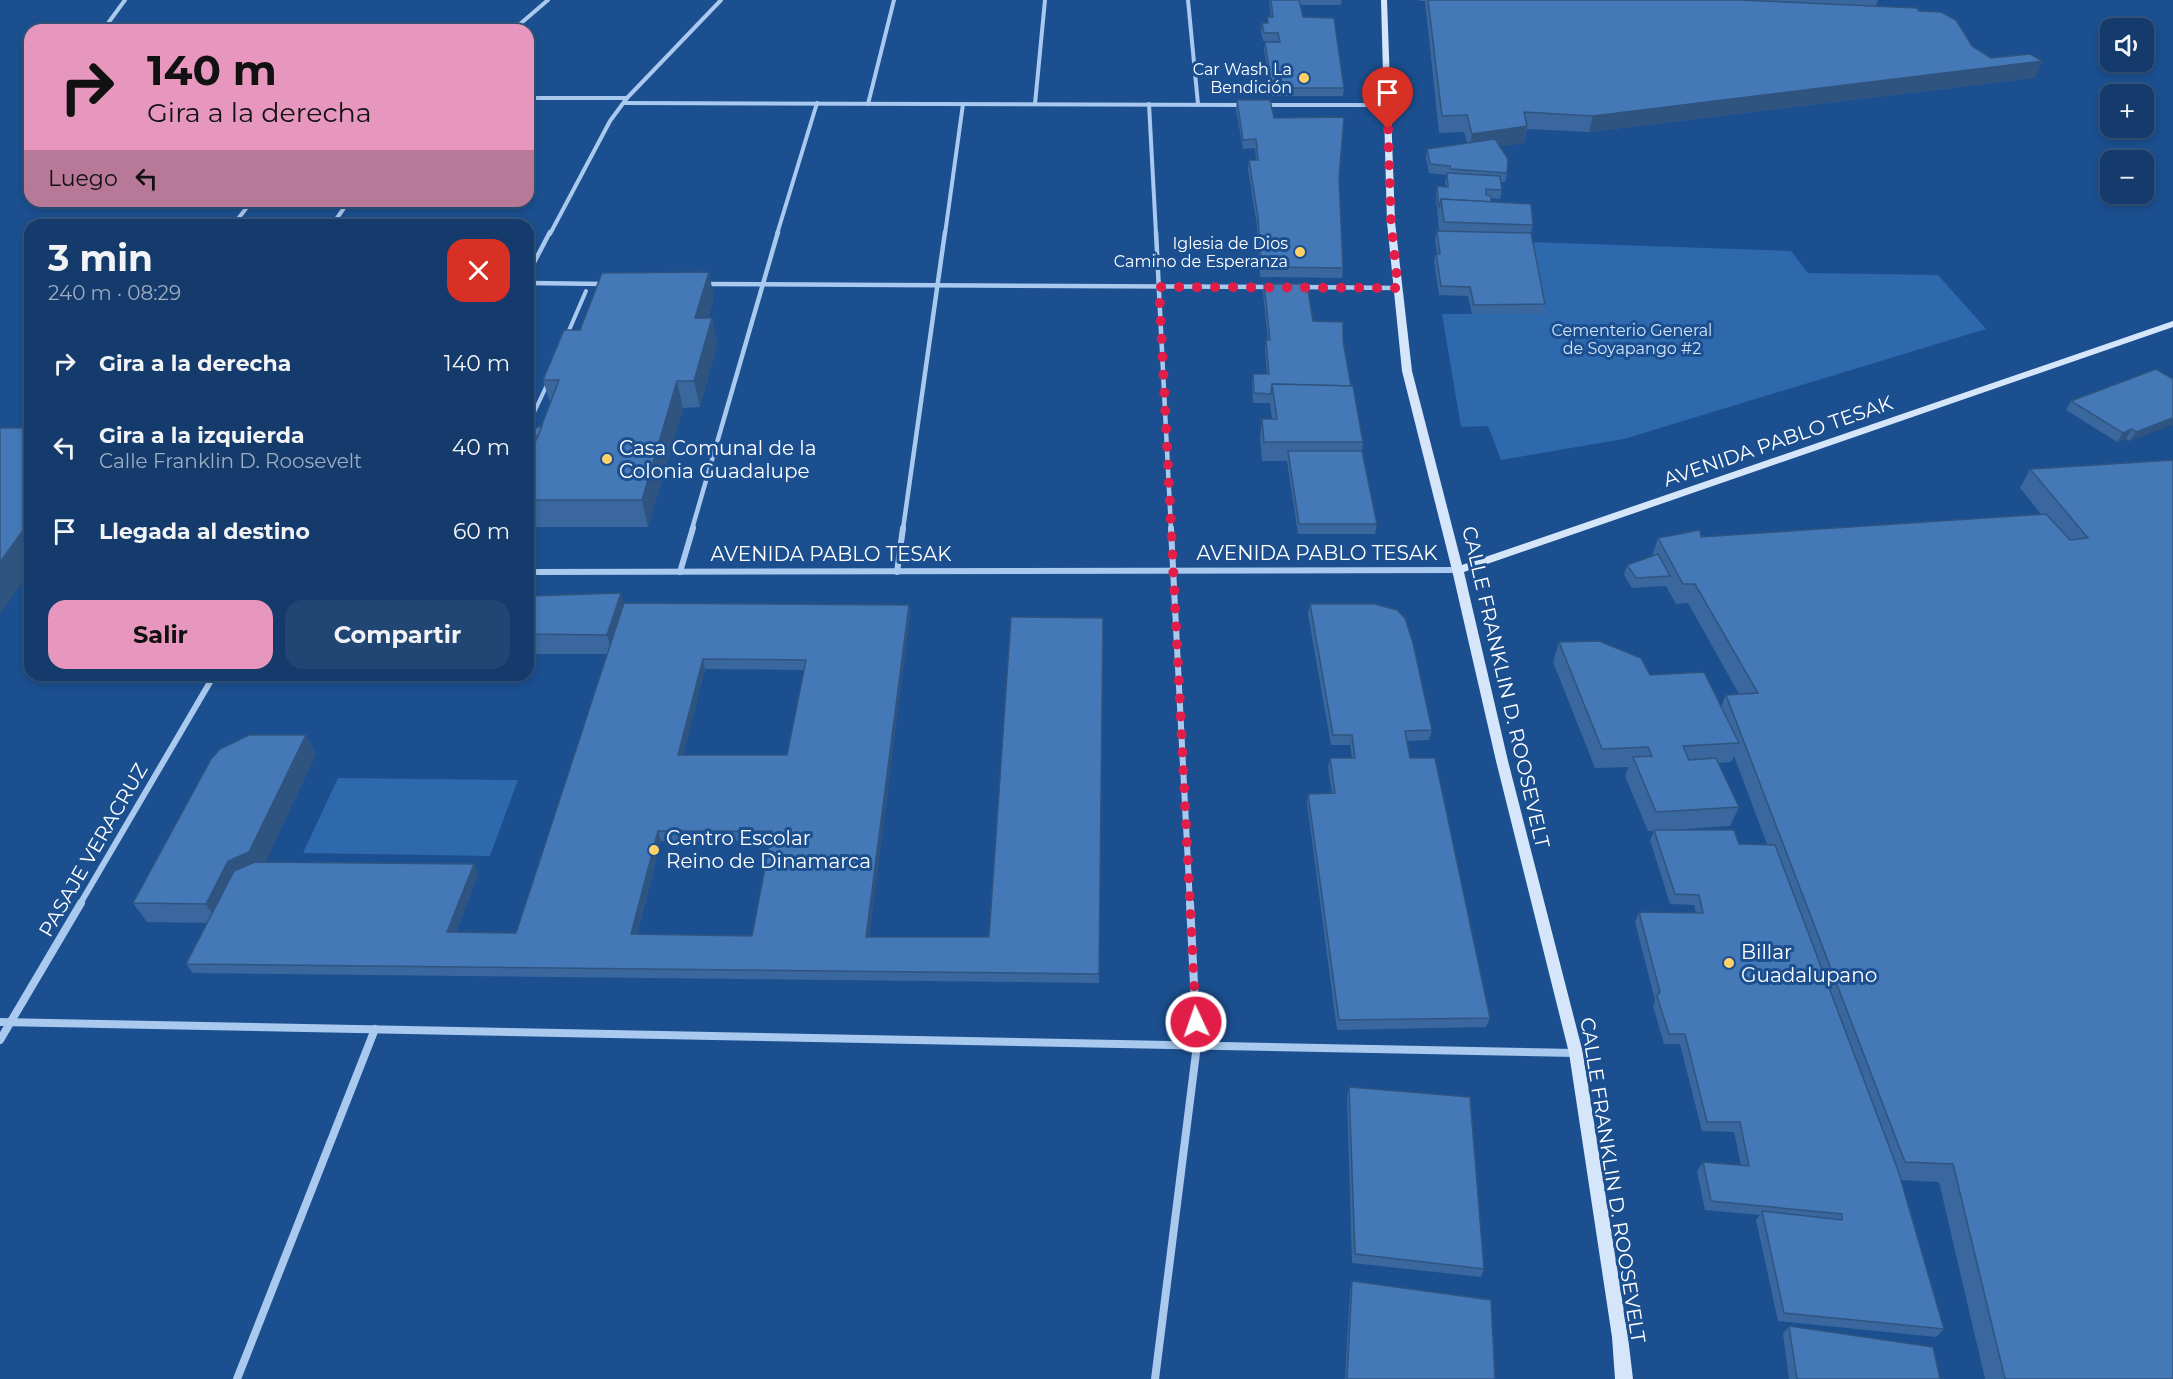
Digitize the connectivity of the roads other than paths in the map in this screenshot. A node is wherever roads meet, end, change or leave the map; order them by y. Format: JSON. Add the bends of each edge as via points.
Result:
{"nodes":[{"id":1,"x":125,"y":0,"type":"edge"},
{"id":2,"x":548,"y":0,"type":"edge"},
{"id":3,"x":721,"y":0,"type":"edge"},
{"id":4,"x":894,"y":0,"type":"edge"},
{"id":5,"x":1045,"y":0,"type":"edge"},
{"id":6,"x":1188,"y":0,"type":"edge"},
{"id":7,"x":1384,"y":0,"type":"edge"},
{"id":8,"x":107,"y":24,"type":"edge"},
{"id":9,"x":520,"y":24,"type":"edge"},
{"id":10,"x":534,"y":98,"type":"edge"},
{"id":11,"x":625,"y":100,"type":"junction"},
{"id":12,"x":817,"y":103,"type":"junction"},
{"id":13,"x":868,"y":104,"type":"junction"},
{"id":14,"x":963,"y":104,"type":"junction"},
{"id":15,"x":1035,"y":104,"type":"junction"},
{"id":16,"x":1149,"y":104,"type":"junction"},
{"id":17,"x":1198,"y":105,"type":"junction"},
{"id":18,"x":1387,"y":105,"type":"junction"},
{"id":19,"x":247,"y":207,"type":"edge"},
{"id":20,"x":238,"y":219,"type":"edge"},
{"id":21,"x":534,"y":263,"type":"edge"},
{"id":22,"x":534,"y":283,"type":"edge"},
{"id":23,"x":611,"y":284,"type":"edge"},
{"id":24,"x":704,"y":284,"type":"edge"},
{"id":25,"x":762,"y":284,"type":"junction"},
{"id":26,"x":938,"y":285,"type":"junction"},
{"id":27,"x":1159,"y":287,"type":"junction"},
{"id":28,"x":1277,"y":287,"type":"edge"},
{"id":29,"x":1288,"y":287,"type":"edge"},
{"id":30,"x":1398,"y":288,"type":"junction"},
{"id":31,"x":586,"y":291,"type":"dead end"},
{"id":32,"x":2173,"y":324,"type":"edge"},
{"id":33,"x":563,"y":346,"type":"edge"},
{"id":34,"x":549,"y":379,"type":"edge"},
{"id":35,"x":534,"y":412,"type":"edge"},
{"id":36,"x":1458,"y":570,"type":"junction"},
{"id":37,"x":1174,"y":571,"type":"junction"},
{"id":38,"x":534,"y":572,"type":"edge"},
{"id":39,"x":680,"y":572,"type":"junction"},
{"id":40,"x":897,"y":572,"type":"junction"},
{"id":41,"x":211,"y":681,"type":"edge"},
{"id":42,"x":0,"y":1022,"type":"edge"},
{"id":43,"x":11,"y":1022,"type":"junction"},
{"id":44,"x":375,"y":1029,"type":"junction"},
{"id":45,"x":0,"y":1040,"type":"edge"},
{"id":46,"x":1197,"y":1045,"type":"junction"},
{"id":47,"x":1576,"y":1053,"type":"junction"},
{"id":48,"x":237,"y":1379,"type":"edge"},
{"id":49,"x":1155,"y":1379,"type":"edge"},
{"id":50,"x":1624,"y":1379,"type":"edge"}],
"edges":[{"from":1,"to":8,"type":"street"},
{"from":2,"to":9,"type":"street"},
{"from":3,"to":11,"type":"street"},
{"from":4,"to":13,"type":"street"},
{"from":5,"to":15,"type":"street"},
{"from":6,"to":17,"type":"street"},
{"from":7,"to":18,"type":"main road","name":"CALLE FRANKLIN D. ROOSEVELT"},
{"from":10,"to":11,"type":"street"},
{"from":11,"to":12,"type":"street"},
{"from":11,"to":21,"type":"street"},
{"from":12,"to":13,"type":"street"},
{"from":12,"to":25,"type":"street"},
{"from":13,"to":14,"type":"street"},
{"from":14,"to":15,"type":"street"},
{"from":14,"to":26,"type":"street"},
{"from":15,"to":16,"type":"street"},
{"from":16,"to":17,"type":"street"},
{"from":16,"to":27,"type":"street"},
{"from":17,"to":18,"type":"street"},
{"from":18,"to":30,"type":"main road","name":"CALLE FRANKLIN D. ROOSEVELT","via":[[1391,222]]},
{"from":19,"to":20,"type":"street"},
{"from":22,"to":23,"type":"street"},
{"from":24,"to":25,"type":"street"},
{"from":25,"to":26,"type":"street"},
{"from":25,"to":39,"type":"street"},
{"from":26,"to":27,"type":"street"},
{"from":26,"to":40,"type":"street"},
{"from":27,"to":28,"type":"street"},
{"from":27,"to":37,"type":"street"},
{"from":29,"to":30,"type":"street"},
{"from":30,"to":36,"type":"main road","name":"CALLE FRANKLIN D. ROOSEVELT","via":[[1407,371]]},
{"from":31,"to":33,"type":"lane"},
{"from":32,"to":36,"type":"main road","name":"AVENIDA PABLO TESAK"},
{"from":34,"to":35,"type":"lane"},
{"from":36,"to":37,"type":"street","name":"AVENIDA PABLO TESAK"},
{"from":36,"to":47,"type":"main road","name":"CALLE FRANKLIN D. ROOSEVELT"},
{"from":37,"to":40,"type":"street","name":"AVENIDA PABLO TESAK"},
{"from":37,"to":46,"type":"street"},
{"from":38,"to":39,"type":"street","name":"AVENIDA PABLO TESAK"},
{"from":39,"to":40,"type":"street","name":"AVENIDA PABLO TESAK"},
{"from":41,"to":43,"type":"street","name":"PASAJE VERACRUZ"},
{"from":42,"to":43,"type":"street"},
{"from":43,"to":44,"type":"street"},
{"from":43,"to":45,"type":"street","name":"PASAJE VERACRUZ"},
{"from":44,"to":46,"type":"street"},
{"from":44,"to":48,"type":"street"},
{"from":46,"to":47,"type":"street"},
{"from":46,"to":49,"type":"street"},
{"from":47,"to":50,"type":"main road","name":"CALLE FRANKLIN D. ROOSEVELT"}]}
